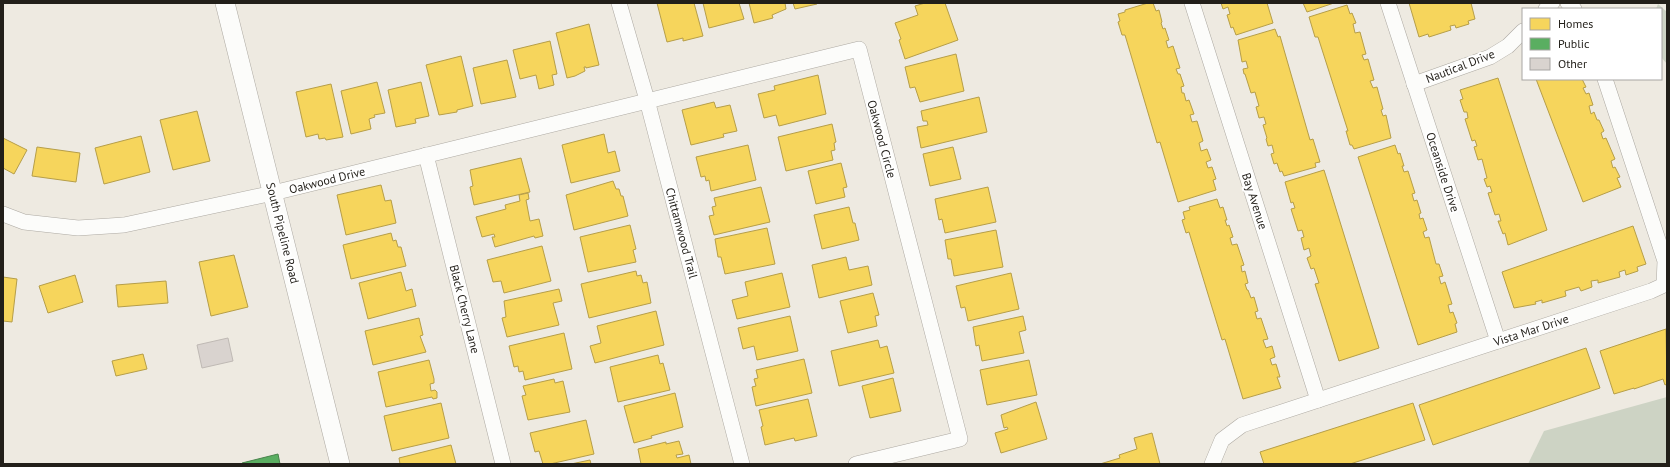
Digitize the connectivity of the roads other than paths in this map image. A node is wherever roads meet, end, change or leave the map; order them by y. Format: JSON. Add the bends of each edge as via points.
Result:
{"nodes":[{"id":1,"x":225,"y":3,"type":"edge"},
{"id":2,"x":619,"y":3,"type":"edge"},
{"id":3,"x":1192,"y":3,"type":"edge"},
{"id":4,"x":1388,"y":3,"type":"edge"},
{"id":5,"x":1522,"y":32,"type":"edge"},
{"id":6,"x":1605,"y":80,"type":"edge"},
{"id":7,"x":1414,"y":84,"type":"junction"},
{"id":8,"x":648,"y":100,"type":"junction"},
{"id":9,"x":426,"y":155,"type":"junction"},
{"id":10,"x":273,"y":193,"type":"junction"},
{"id":11,"x":3,"y":214,"type":"edge"},
{"id":12,"x":1498,"y":341,"type":"junction"},
{"id":13,"x":1318,"y":400,"type":"junction"},
{"id":14,"x":340,"y":464,"type":"edge"},
{"id":15,"x":503,"y":464,"type":"edge"},
{"id":16,"x":742,"y":464,"type":"edge"},
{"id":17,"x":856,"y":464,"type":"edge"},
{"id":18,"x":1212,"y":464,"type":"edge"}],
"edges":[{"from":1,"to":10,"type":"street","name":"South Pipeline Road"},
{"from":2,"to":8,"type":"street","name":"Chittamwood Trail"},
{"from":3,"to":13,"type":"street","name":"Bay Avenue"},
{"from":4,"to":7,"type":"street","name":"Oceanside Drive"},
{"from":5,"to":7,"type":"street","name":"Nautical Drive","via":[[1508,46],[1490,57]]},
{"from":6,"to":12,"type":"street","name":"Vista Mar Drive","via":[[1664,261],[1664,285]]},
{"from":7,"to":12,"type":"street","name":"Oceanside Drive"},
{"from":8,"to":9,"type":"street","name":"Oakwood Drive"},
{"from":8,"to":16,"type":"street","name":"Chittamwood Trail"},
{"from":8,"to":17,"type":"street","name":"Oakwood Circle","via":[[859,49],[960,439]]},
{"from":9,"to":10,"type":"street","name":"Oakwood Drive"},
{"from":9,"to":15,"type":"street","name":"Black Cherry Lane"},
{"from":10,"to":11,"type":"street","name":"Oakwood Drive","via":[[124,225],[78,228],[24,222]]},
{"from":10,"to":14,"type":"street","name":"South Pipeline Road"},
{"from":12,"to":13,"type":"street","name":"Vista Mar Drive"},
{"from":13,"to":18,"type":"street","name":"Vista Mar Drive","via":[[1242,425],[1222,440]]}]}
